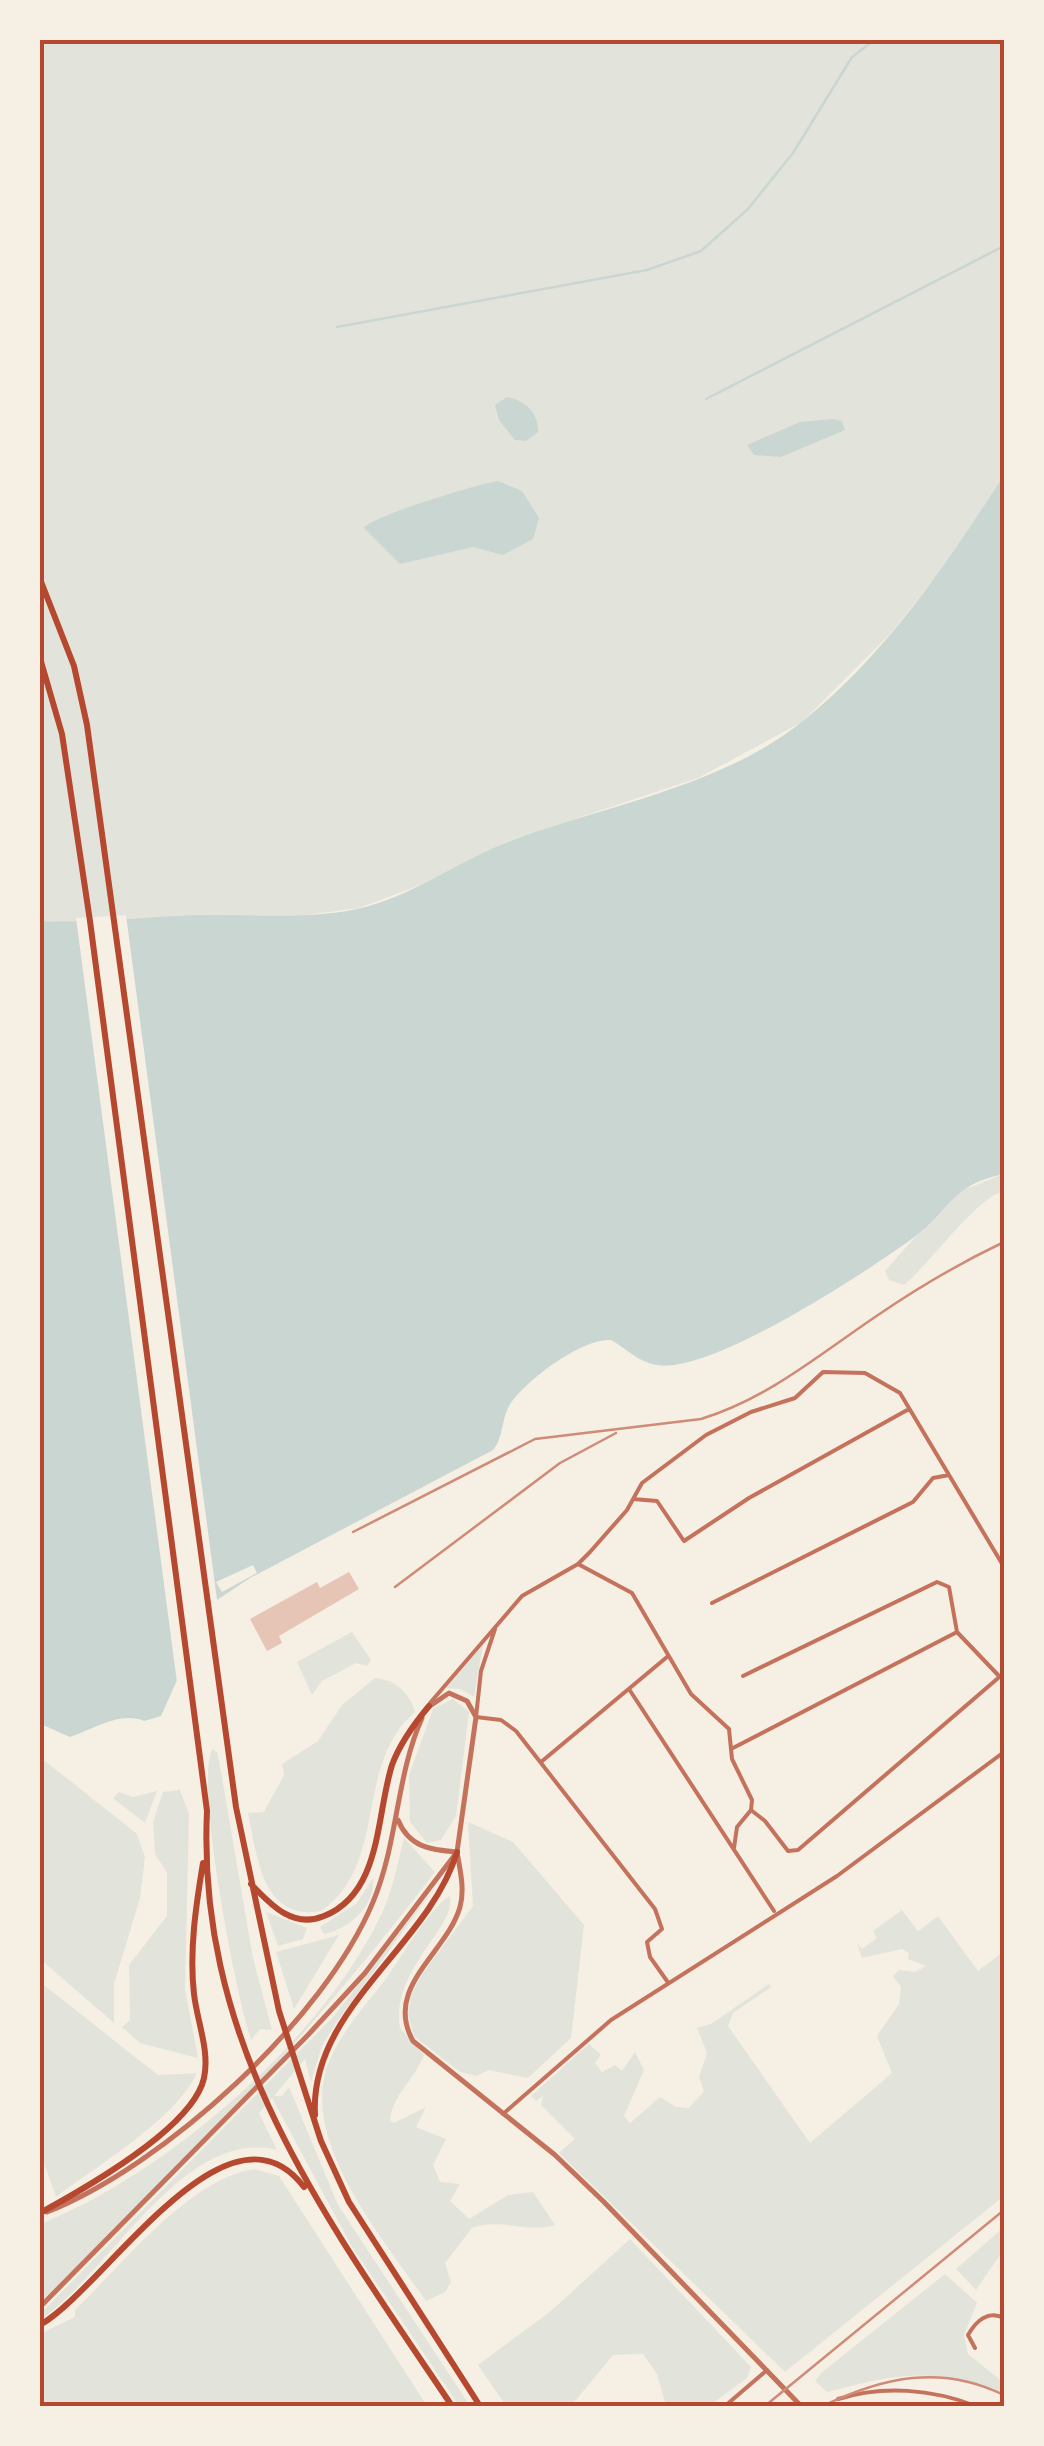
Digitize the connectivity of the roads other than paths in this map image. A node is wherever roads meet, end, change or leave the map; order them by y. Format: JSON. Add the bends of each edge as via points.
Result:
{"nodes":[{"id":1,"x":40,"y":579,"type":"edge"},
{"id":2,"x":40,"y":658,"type":"edge"},
{"id":3,"x":909,"y":1410,"type":"junction"},
{"id":4,"x":949,"y":1474,"type":"junction"},
{"id":5,"x":633,"y":1498,"type":"junction"},
{"id":6,"x":578,"y":1564,"type":"junction"},
{"id":7,"x":1004,"y":1566,"type":"edge"},
{"id":8,"x":712,"y":1602,"type":"dead end"},
{"id":9,"x":497,"y":1624,"type":"junction"},
{"id":10,"x":957,"y":1632,"type":"junction"},
{"id":11,"x":667,"y":1657,"type":"junction"},
{"id":12,"x":1002,"y":1674,"type":"edge"},
{"id":13,"x":743,"y":1676,"type":"dead end"},
{"id":14,"x":629,"y":1689,"type":"junction"},
{"id":15,"x":428,"y":1706,"type":"junction"},
{"id":16,"x":476,"y":1717,"type":"junction"},
{"id":17,"x":733,"y":1748,"type":"junction"},
{"id":18,"x":1004,"y":1752,"type":"edge"},
{"id":19,"x":541,"y":1762,"type":"junction"},
{"id":20,"x":750,"y":1810,"type":"junction"},
{"id":21,"x":397,"y":1817,"type":"junction"},
{"id":22,"x":734,"y":1848,"type":"junction"},
{"id":23,"x":205,"y":1852,"type":"junction"},
{"id":24,"x":457,"y":1852,"type":"junction"},
{"id":25,"x":250,"y":1883,"type":"junction"},
{"id":26,"x":775,"y":1914,"type":"junction"},
{"id":27,"x":667,"y":1981,"type":"junction"},
{"id":28,"x":504,"y":2114,"type":"junction"},
{"id":29,"x":321,"y":2140,"type":"junction"},
{"id":30,"x":319,"y":2207,"type":"junction"},
{"id":31,"x":40,"y":2214,"type":"edge"},
{"id":32,"x":40,"y":2307,"type":"edge"},
{"id":33,"x":1004,"y":2318,"type":"edge"},
{"id":34,"x":40,"y":2325,"type":"edge"},
{"id":35,"x":975,"y":2348,"type":"dead end"},
{"id":36,"x":767,"y":2370,"type":"junction"},
{"id":37,"x":838,"y":2399,"type":"dead end"},
{"id":38,"x":452,"y":2406,"type":"edge"},
{"id":39,"x":480,"y":2406,"type":"edge"},
{"id":40,"x":725,"y":2406,"type":"edge"},
{"id":41,"x":801,"y":2406,"type":"edge"},
{"id":42,"x":976,"y":2406,"type":"edge"}],
"edges":[{"from":1,"to":25,"type":"main road","via":[[74,666],[106,836]]},
{"from":2,"to":23,"type":"main road","via":[[62,734],[207,1811]]},
{"from":3,"to":4,"type":"street"},
{"from":3,"to":5,"type":"street","via":[[684,1541],[657,1501]]},
{"from":3,"to":5,"type":"street","via":[[888,1382],[854,1370],[824,1372],[795,1398],[706,1436],[642,1483]]},
{"from":4,"to":7,"type":"street"},
{"from":4,"to":8,"type":"street","via":[[933,1478],[913,1502]]},
{"from":5,"to":6,"type":"street"},
{"from":6,"to":9,"type":"street","via":[[522,1596]]},
{"from":6,"to":11,"type":"street","via":[[632,1594]]},
{"from":9,"to":15,"type":"street"},
{"from":9,"to":16,"type":"street","via":[[480,1671]]},
{"from":10,"to":12,"type":"street"},
{"from":10,"to":13,"type":"street","via":[[949,1587],[937,1582]]},
{"from":10,"to":17,"type":"street"},
{"from":11,"to":14,"type":"street"},
{"from":11,"to":17,"type":"street","via":[[691,1694],[724,1722]]},
{"from":12,"to":20,"type":"street","via":[[798,1850],[788,1851]]},
{"from":14,"to":19,"type":"street"},
{"from":14,"to":22,"type":"street"},
{"from":15,"to":16,"type":"street","via":[[458,1695]]},
{"from":15,"to":21,"type":"street"},
{"from":15,"to":25,"type":"main road","via":[[398,1752],[371,1860],[341,1908],[312,1920],[295,1918]]},
{"from":16,"to":19,"type":"street","via":[[510,1724]]},
{"from":16,"to":24,"type":"street"},
{"from":17,"to":20,"type":"street"},
{"from":18,"to":26,"type":"street","via":[[899,1833]]},
{"from":19,"to":27,"type":"street","via":[[661,1918],[662,1928],[646,1946]]},
{"from":20,"to":22,"type":"street","via":[[737,1827]]},
{"from":21,"to":24,"type":"street","via":[[412,1842]]},
{"from":21,"to":31,"type":"street","via":[[364,1920],[299,2014],[222,2096],[147,2159]]},
{"from":22,"to":26,"type":"street"},
{"from":23,"to":30,"type":"main road","via":[[212,1920],[242,2040],[268,2112]]},
{"from":23,"to":31,"type":"main road","via":[[194,1954],[205,2061],[200,2090],[142,2147]]},
{"from":24,"to":28,"type":"street","via":[[459,1912],[414,1983],[404,2018],[413,2041]]},
{"from":24,"to":29,"type":"main road","via":[[447,1884],[326,2052],[315,2095]]},
{"from":24,"to":32,"type":"street","via":[[308,2036]]},
{"from":25,"to":29,"type":"main road","via":[[279,2011]]},
{"from":26,"to":27,"type":"street"},
{"from":27,"to":28,"type":"street","via":[[586,2038]]},
{"from":28,"to":36,"type":"street","via":[[604,2202]]},
{"from":29,"to":39,"type":"main road","via":[[371,2240]]},
{"from":30,"to":34,"type":"main road","via":[[279,2162],[258,2157],[217,2166]]},
{"from":30,"to":38,"type":"main road"},
{"from":33,"to":35,"type":"street","via":[[974,2323],[968,2334]]},
{"from":36,"to":40,"type":"street"},
{"from":36,"to":41,"type":"street"},
{"from":37,"to":42,"type":"street","via":[[899,2389]]}]}
